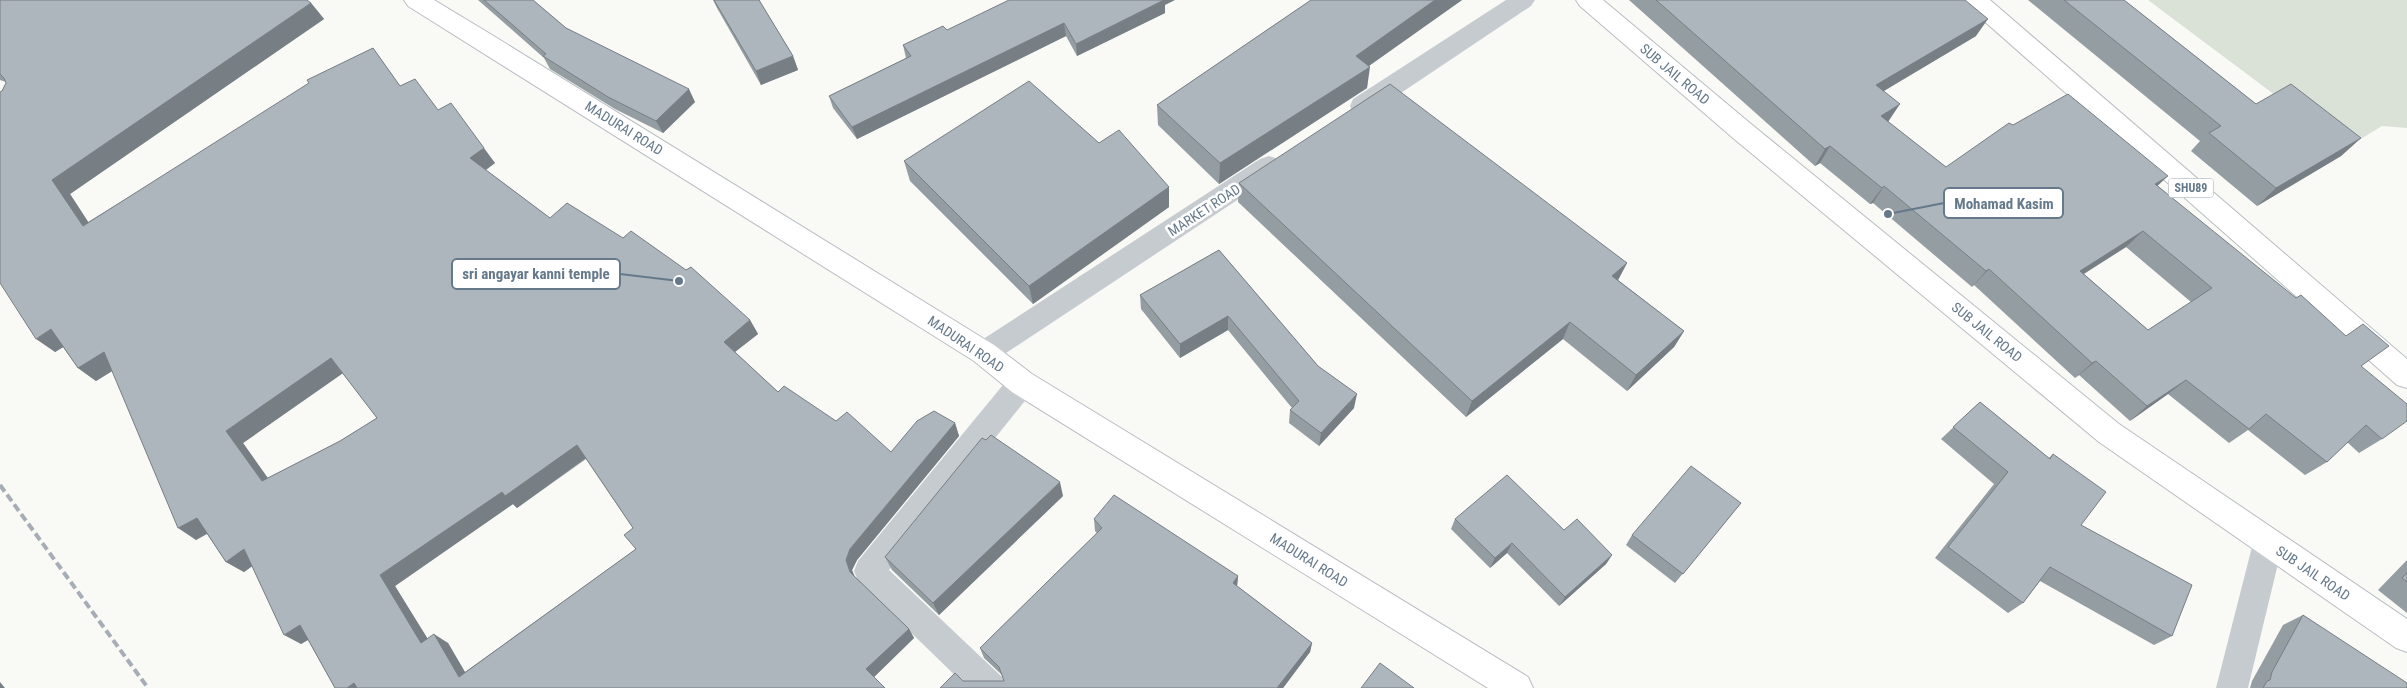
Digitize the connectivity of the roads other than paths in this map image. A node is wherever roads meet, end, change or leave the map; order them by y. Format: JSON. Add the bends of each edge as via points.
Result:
{"nodes":[{"id":1,"x":416,"y":0,"type":"edge"},
{"id":2,"x":1523,"y":0,"type":"edge"},
{"id":3,"x":1588,"y":0,"type":"edge"},
{"id":4,"x":1976,"y":0,"type":"edge"},
{"id":5,"x":1341,"y":120,"type":"edge"},
{"id":6,"x":1291,"y":152,"type":"edge"},
{"id":7,"x":984,"y":353,"type":"junction"},
{"id":8,"x":2407,"y":376,"type":"edge"},
{"id":9,"x":1022,"y":383,"type":"junction"},
{"id":10,"x":2268,"y":543,"type":"junction"},
{"id":11,"x":2407,"y":637,"type":"edge"},
{"id":12,"x":991,"y":688,"type":"edge"},
{"id":13,"x":1517,"y":688,"type":"edge"},
{"id":14,"x":2232,"y":688,"type":"edge"}],
"edges":[{"from":1,"to":7,"type":"main road","name":"MADURAI ROAD"},
{"from":2,"to":5,"type":"street"},
{"from":3,"to":10,"type":"main road","name":"SUB JAIL ROAD","via":[[2109,433]]},
{"from":4,"to":8,"type":"main road","number":"SHU89"},
{"from":6,"to":7,"type":"street","name":"MARKET ROAD"},
{"from":7,"to":9,"type":"main road","name":"MADURAI ROAD"},
{"from":9,"to":12,"type":"street","via":[[869,570]]},
{"from":9,"to":13,"type":"main road","name":"MADURAI ROAD"},
{"from":10,"to":11,"type":"main road","name":"SUB JAIL ROAD"},
{"from":10,"to":14,"type":"street"}]}
